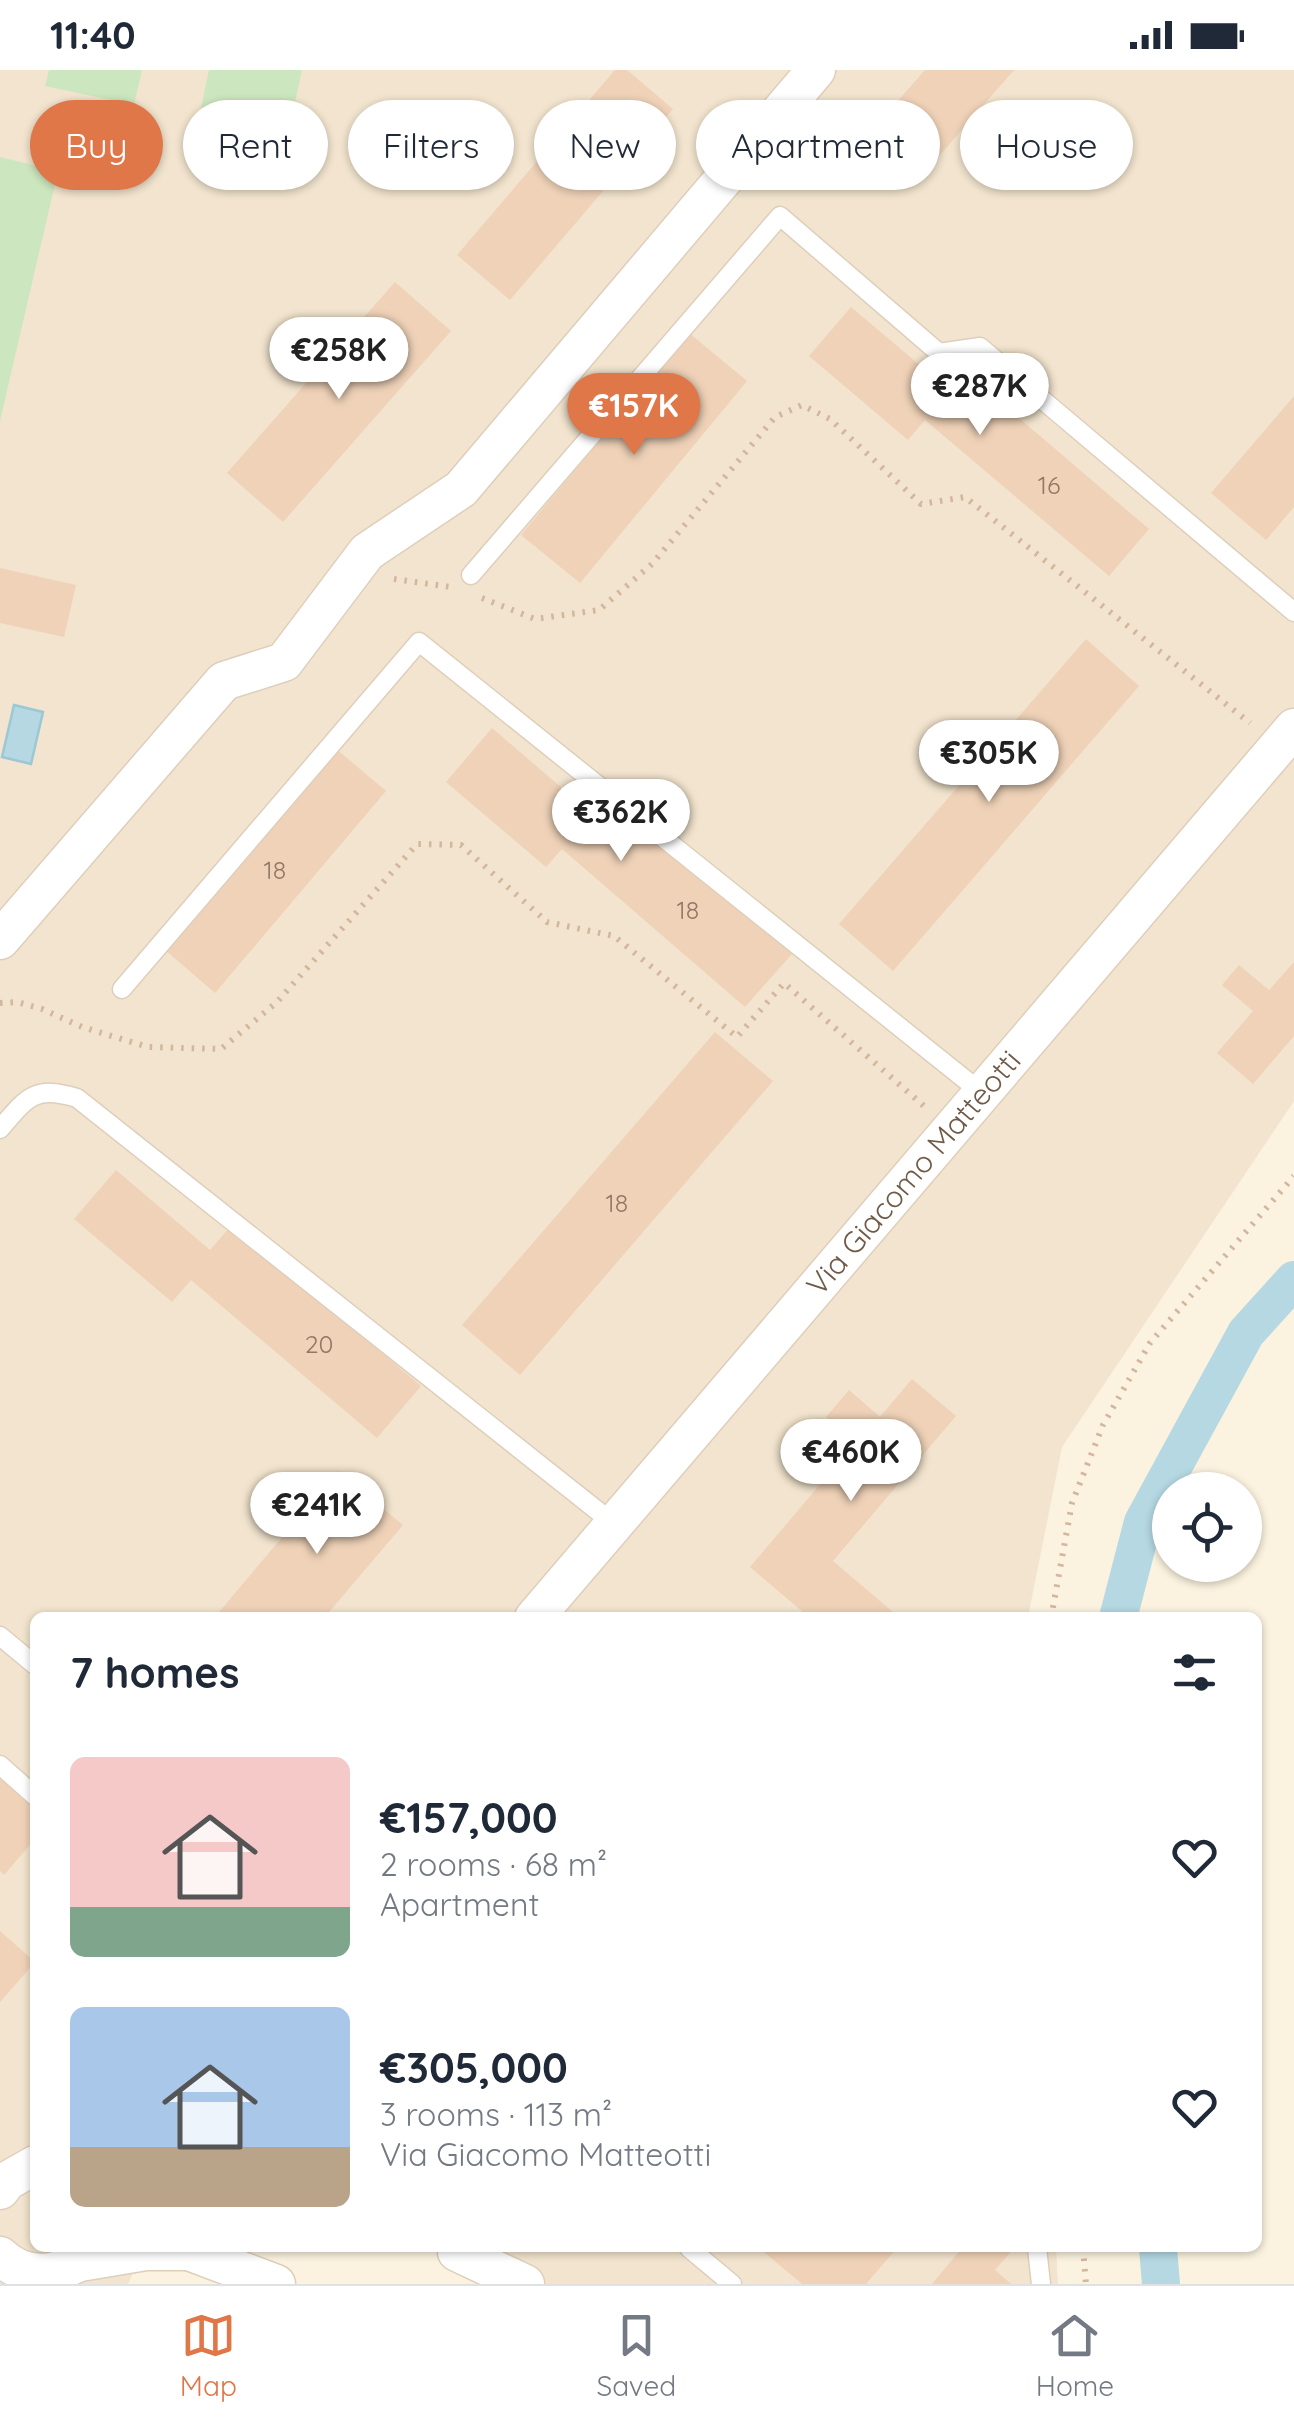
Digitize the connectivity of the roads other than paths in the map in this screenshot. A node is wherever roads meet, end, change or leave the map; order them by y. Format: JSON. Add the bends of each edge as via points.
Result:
{"nodes":[{"id":1,"x":816,"y":70,"type":"edge"},
{"id":2,"x":471,"y":574,"type":"dead end"},
{"id":3,"x":1294,"y":612,"type":"edge"},
{"id":4,"x":1286,"y":737,"type":"edge"},
{"id":5,"x":0,"y":940,"type":"edge"},
{"id":6,"x":122,"y":989,"type":"dead end"},
{"id":7,"x":982,"y":1093,"type":"junction"},
{"id":8,"x":0,"y":1129,"type":"edge"},
{"id":9,"x":614,"y":1523,"type":"junction"},
{"id":10,"x":539,"y":1612,"type":"edge"},
{"id":11,"x":0,"y":1636,"type":"edge"},
{"id":12,"x":30,"y":1661,"type":"edge"},
{"id":13,"x":0,"y":1766,"type":"edge"},
{"id":14,"x":30,"y":1792,"type":"edge"},
{"id":15,"x":30,"y":2167,"type":"edge"},
{"id":16,"x":0,"y":2190,"type":"edge"},
{"id":17,"x":141,"y":2252,"type":"edge"},
{"id":18,"x":191,"y":2252,"type":"edge"},
{"id":19,"x":456,"y":2252,"type":"dead end"},
{"id":20,"x":694,"y":2252,"type":"edge"},
{"id":21,"x":1037,"y":2252,"type":"edge"},
{"id":22,"x":0,"y":2256,"type":"edge"},
{"id":23,"x":67,"y":2267,"type":"edge"},
{"id":24,"x":276,"y":2284,"type":"edge"},
{"id":25,"x":525,"y":2284,"type":"edge"},
{"id":26,"x":732,"y":2284,"type":"edge"},
{"id":27,"x":1041,"y":2284,"type":"edge"}],
"edges":[{"from":1,"to":5,"type":"street","via":[[460,490],[367,552],[284,662],[224,681]]},
{"from":2,"to":3,"type":"lane","via":[[780,216],[939,352],[980,347]]},
{"from":4,"to":7,"type":"street","name":"Via Giacomo Matteotti"},
{"from":6,"to":7,"type":"lane","via":[[419,642]]},
{"from":7,"to":9,"type":"street","name":"Via Giacomo Matteotti"},
{"from":8,"to":9,"type":"lane","via":[[24,1101],[51,1090],[78,1098]]},
{"from":9,"to":10,"type":"street","name":"Via Giacomo Matteotti"},
{"from":11,"to":12,"type":"lane"},
{"from":13,"to":14,"type":"lane"},
{"from":15,"to":16,"type":"street"},
{"from":17,"to":23,"type":"street"},
{"from":18,"to":24,"type":"street"},
{"from":19,"to":25,"type":"street"},
{"from":20,"to":26,"type":"lane"},
{"from":21,"to":27,"type":"lane"},
{"from":22,"to":23,"type":"street","via":[[20,2270]]}]}
